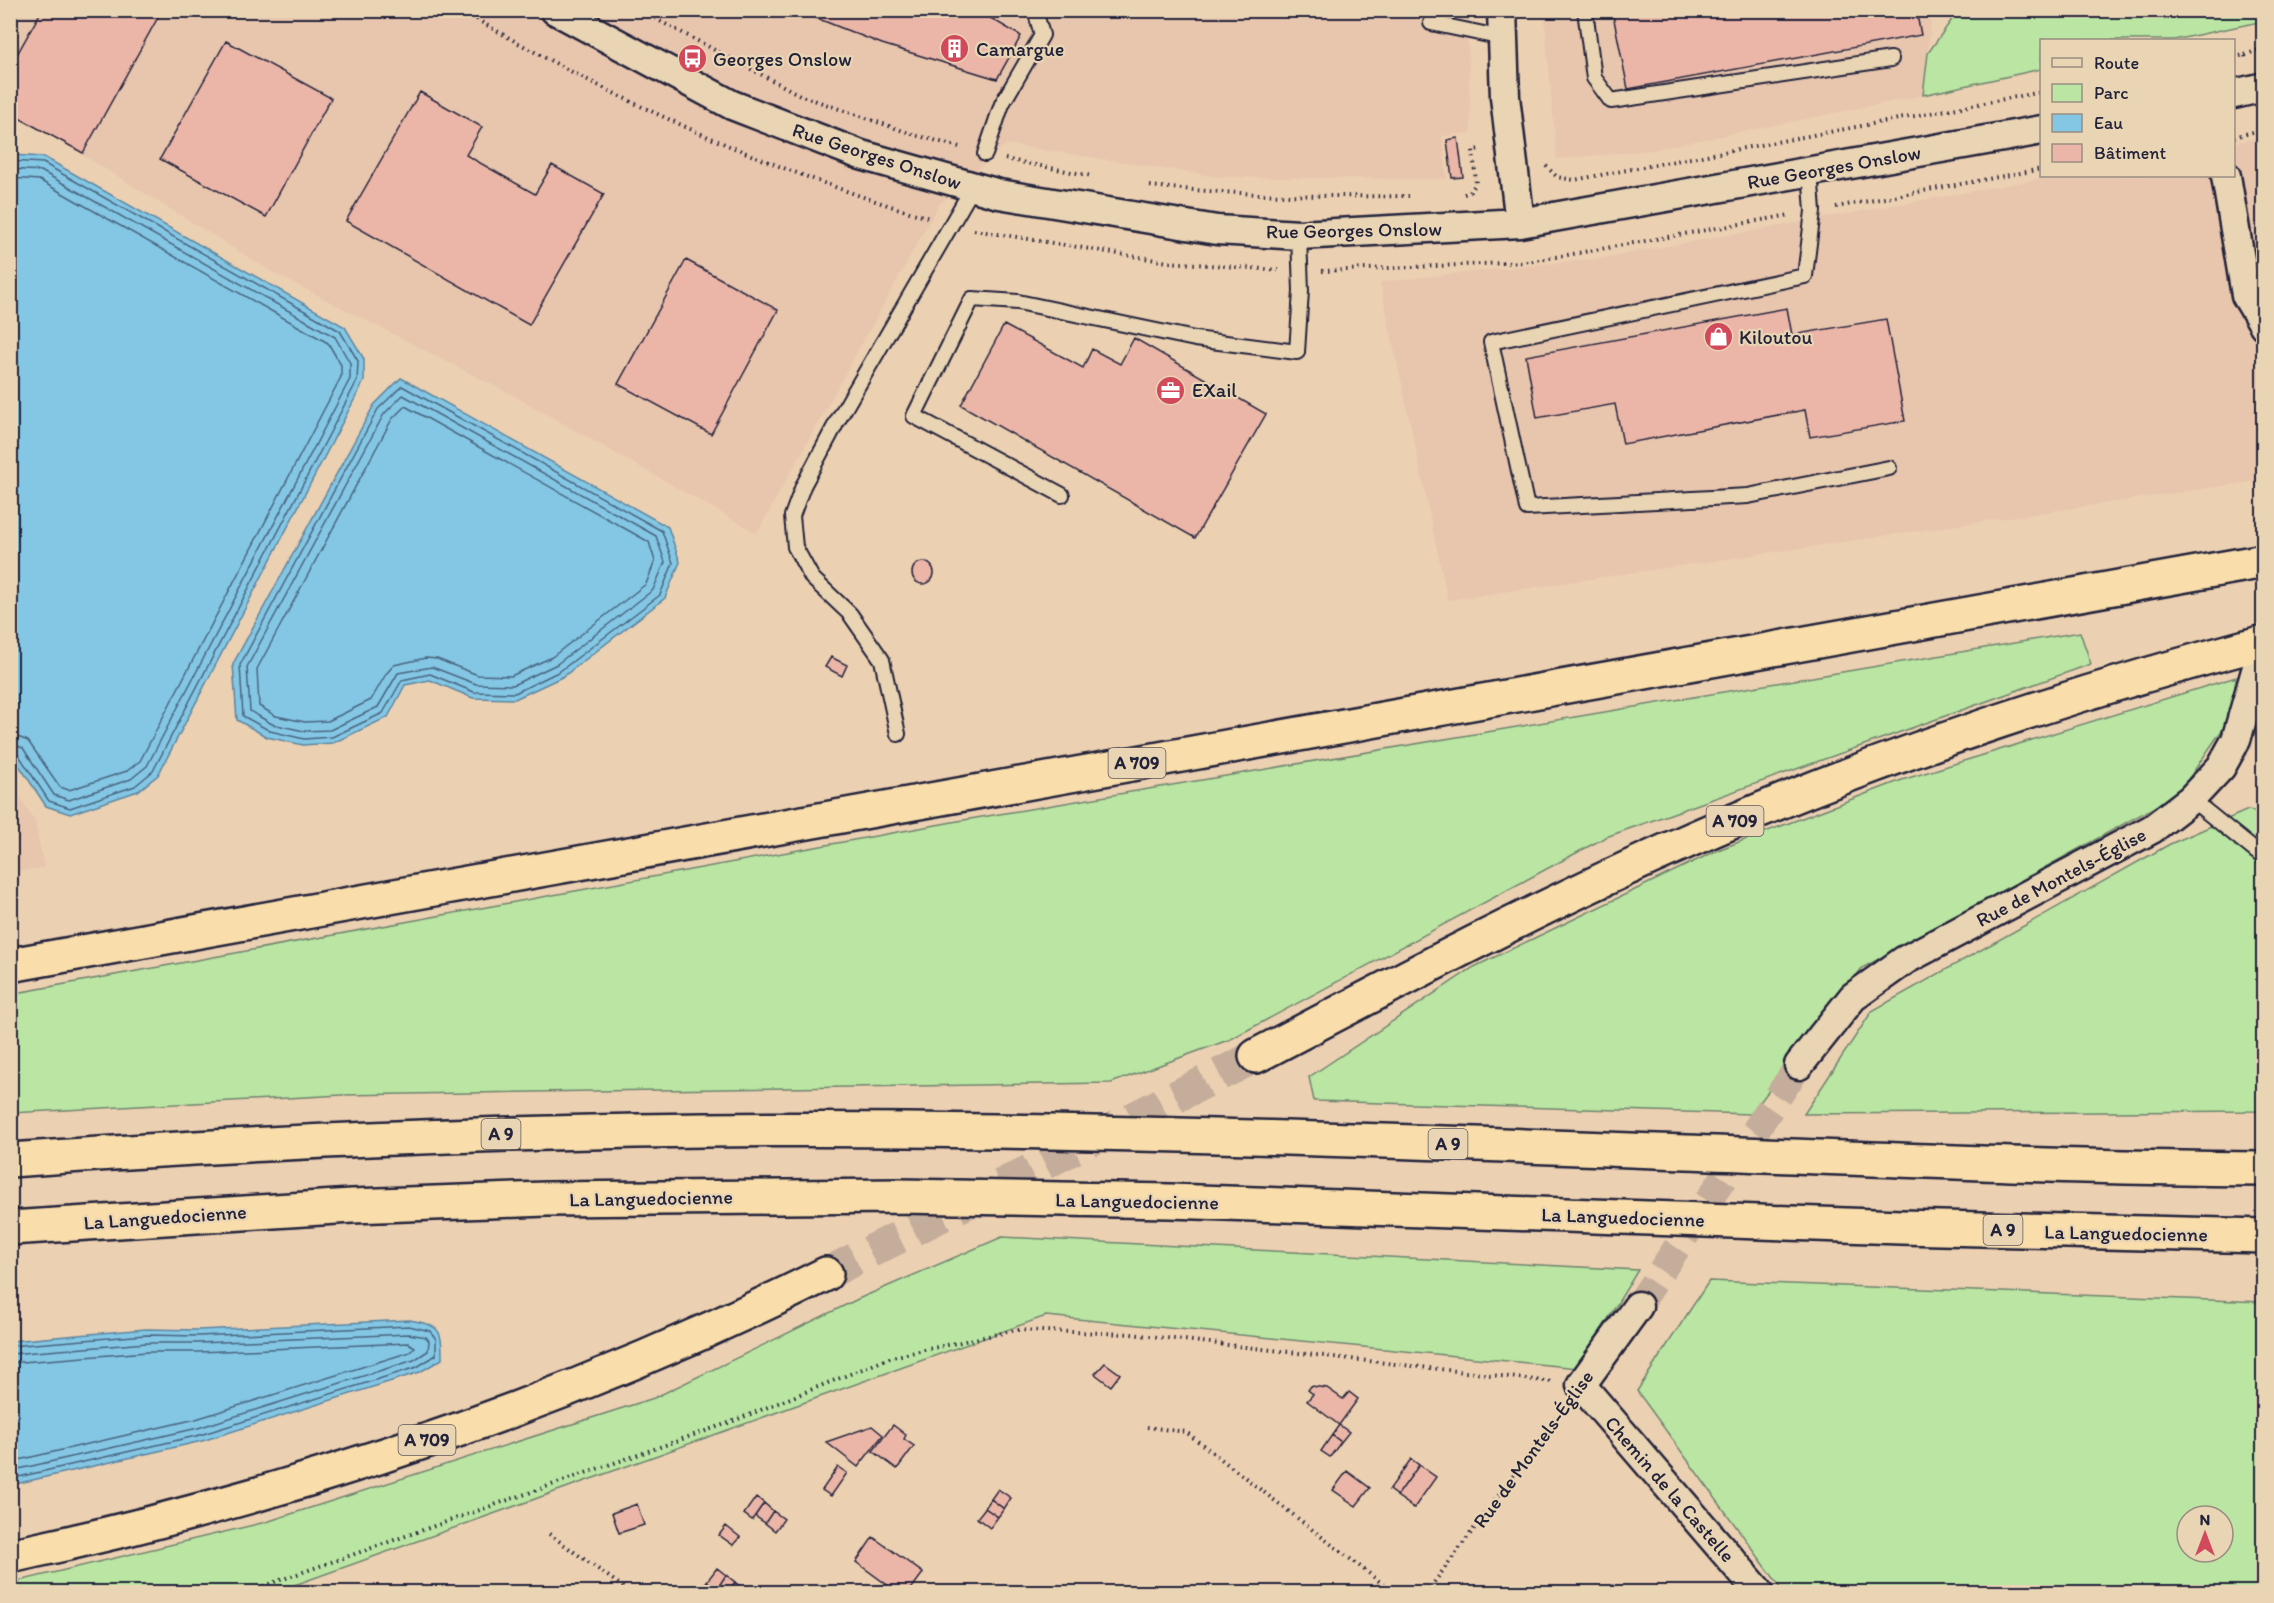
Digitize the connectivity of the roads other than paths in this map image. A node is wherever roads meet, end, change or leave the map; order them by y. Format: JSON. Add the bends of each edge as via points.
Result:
{"nodes":[{"id":1,"x":555,"y":10,"type":"edge"},
{"id":2,"x":1035,"y":10,"type":"edge"},
{"id":3,"x":1585,"y":10,"type":"edge"},
{"id":4,"x":1431,"y":23,"type":"dead end"},
{"id":5,"x":1503,"y":24,"type":"edge"},
{"id":6,"x":1891,"y":59,"type":"dead end"},
{"id":7,"x":2264,"y":87,"type":"edge"},
{"id":8,"x":2235,"y":94,"type":"edge"},
{"id":9,"x":2040,"y":130,"type":"edge"},
{"id":10,"x":985,"y":153,"type":"road end"},
{"id":11,"x":1810,"y":171,"type":"junction"},
{"id":12,"x":2226,"y":177,"type":"edge"},
{"id":13,"x":974,"y":187,"type":"junction"},
{"id":14,"x":1520,"y":223,"type":"junction"},
{"id":15,"x":1299,"y":235,"type":"junction"},
{"id":16,"x":2264,"y":325,"type":"edge"},
{"id":17,"x":1889,"y":468,"type":"dead end"},
{"id":18,"x":1062,"y":495,"type":"dead end"},
{"id":19,"x":2264,"y":561,"type":"edge"},
{"id":20,"x":2256,"y":644,"type":"edge"},
{"id":21,"x":898,"y":734,"type":"dead end"},
{"id":22,"x":2191,"y":799,"type":"junction"},
{"id":23,"x":2264,"y":858,"type":"edge"},
{"id":24,"x":10,"y":965,"type":"edge"},
{"id":25,"x":1256,"y":1056,"type":"tunnel mouth"},
{"id":26,"x":1799,"y":1065,"type":"tunnel mouth"},
{"id":27,"x":10,"y":1160,"type":"edge"},
{"id":28,"x":2264,"y":1169,"type":"edge"},
{"id":29,"x":10,"y":1228,"type":"edge"},
{"id":30,"x":2264,"y":1236,"type":"edge"},
{"id":31,"x":826,"y":1274,"type":"tunnel mouth"},
{"id":32,"x":1638,"y":1306,"type":"tunnel mouth"},
{"id":33,"x":1581,"y":1385,"type":"joint"},
{"id":34,"x":10,"y":1556,"type":"edge"},
{"id":35,"x":1759,"y":1593,"type":"edge"}],
"edges":[{"from":1,"to":13,"type":"street","name":"Rue Georges Onslow","via":[[732,105],[861,154]]},
{"from":2,"to":10,"type":"lane","via":[[1042,35],[1002,104]]},
{"from":3,"to":6,"type":"lane","via":[[1594,78],[1611,101]]},
{"from":4,"to":5,"type":"lane"},
{"from":5,"to":14,"type":"street","via":[[1510,145]]},
{"from":7,"to":8,"type":"street"},
{"from":9,"to":11,"type":"street","name":"Rue Georges Onslow"},
{"from":11,"to":14,"type":"street","name":"Rue Georges Onslow"},
{"from":11,"to":17,"type":"lane","via":[[1813,211],[1805,276],[1491,342],[1527,508],[1748,496]]},
{"from":12,"to":16,"type":"street","via":[[2246,295]]},
{"from":13,"to":15,"type":"street","name":"Rue Georges Onslow","via":[[1217,230]]},
{"from":13,"to":21,"type":"lane","via":[[838,420],[803,486],[792,516],[795,547],[812,578],[850,614],[882,660]]},
{"from":14,"to":15,"type":"street","name":"Rue Georges Onslow"},
{"from":15,"to":18,"type":"lane","via":[[1297,352],[1195,339],[1018,302],[972,299],[914,416]]},
{"from":19,"to":24,"type":"highway","number":"A 709"},
{"from":20,"to":22,"type":"street","name":"Rue de Montels-Église","via":[[2236,740],[2221,767]]},
{"from":20,"to":25,"type":"highway","number":"A 709","via":[[2068,697],[1784,800],[1663,851],[1553,904]]},
{"from":22,"to":23,"type":"lane"},
{"from":22,"to":26,"type":"street","name":"Rue de Montels-Église","via":[[2152,830],[1905,960],[1853,997]]},
{"from":27,"to":28,"type":"highway","number":"A 9","via":[[363,1139],[810,1130],[1174,1135],[2067,1166]]},
{"from":29,"to":30,"type":"highway","name":"La Languedocienne","number":"A 9","via":[[352,1206],[546,1199],[900,1196]]},
{"from":31,"to":34,"type":"highway","number":"A 709","via":[[664,1349],[429,1439],[195,1511]]},
{"from":32,"to":33,"type":"street","name":"Rue de Montels-Église"},
{"from":33,"to":35,"type":"street","name":"Chemin de la Castelle"}]}
